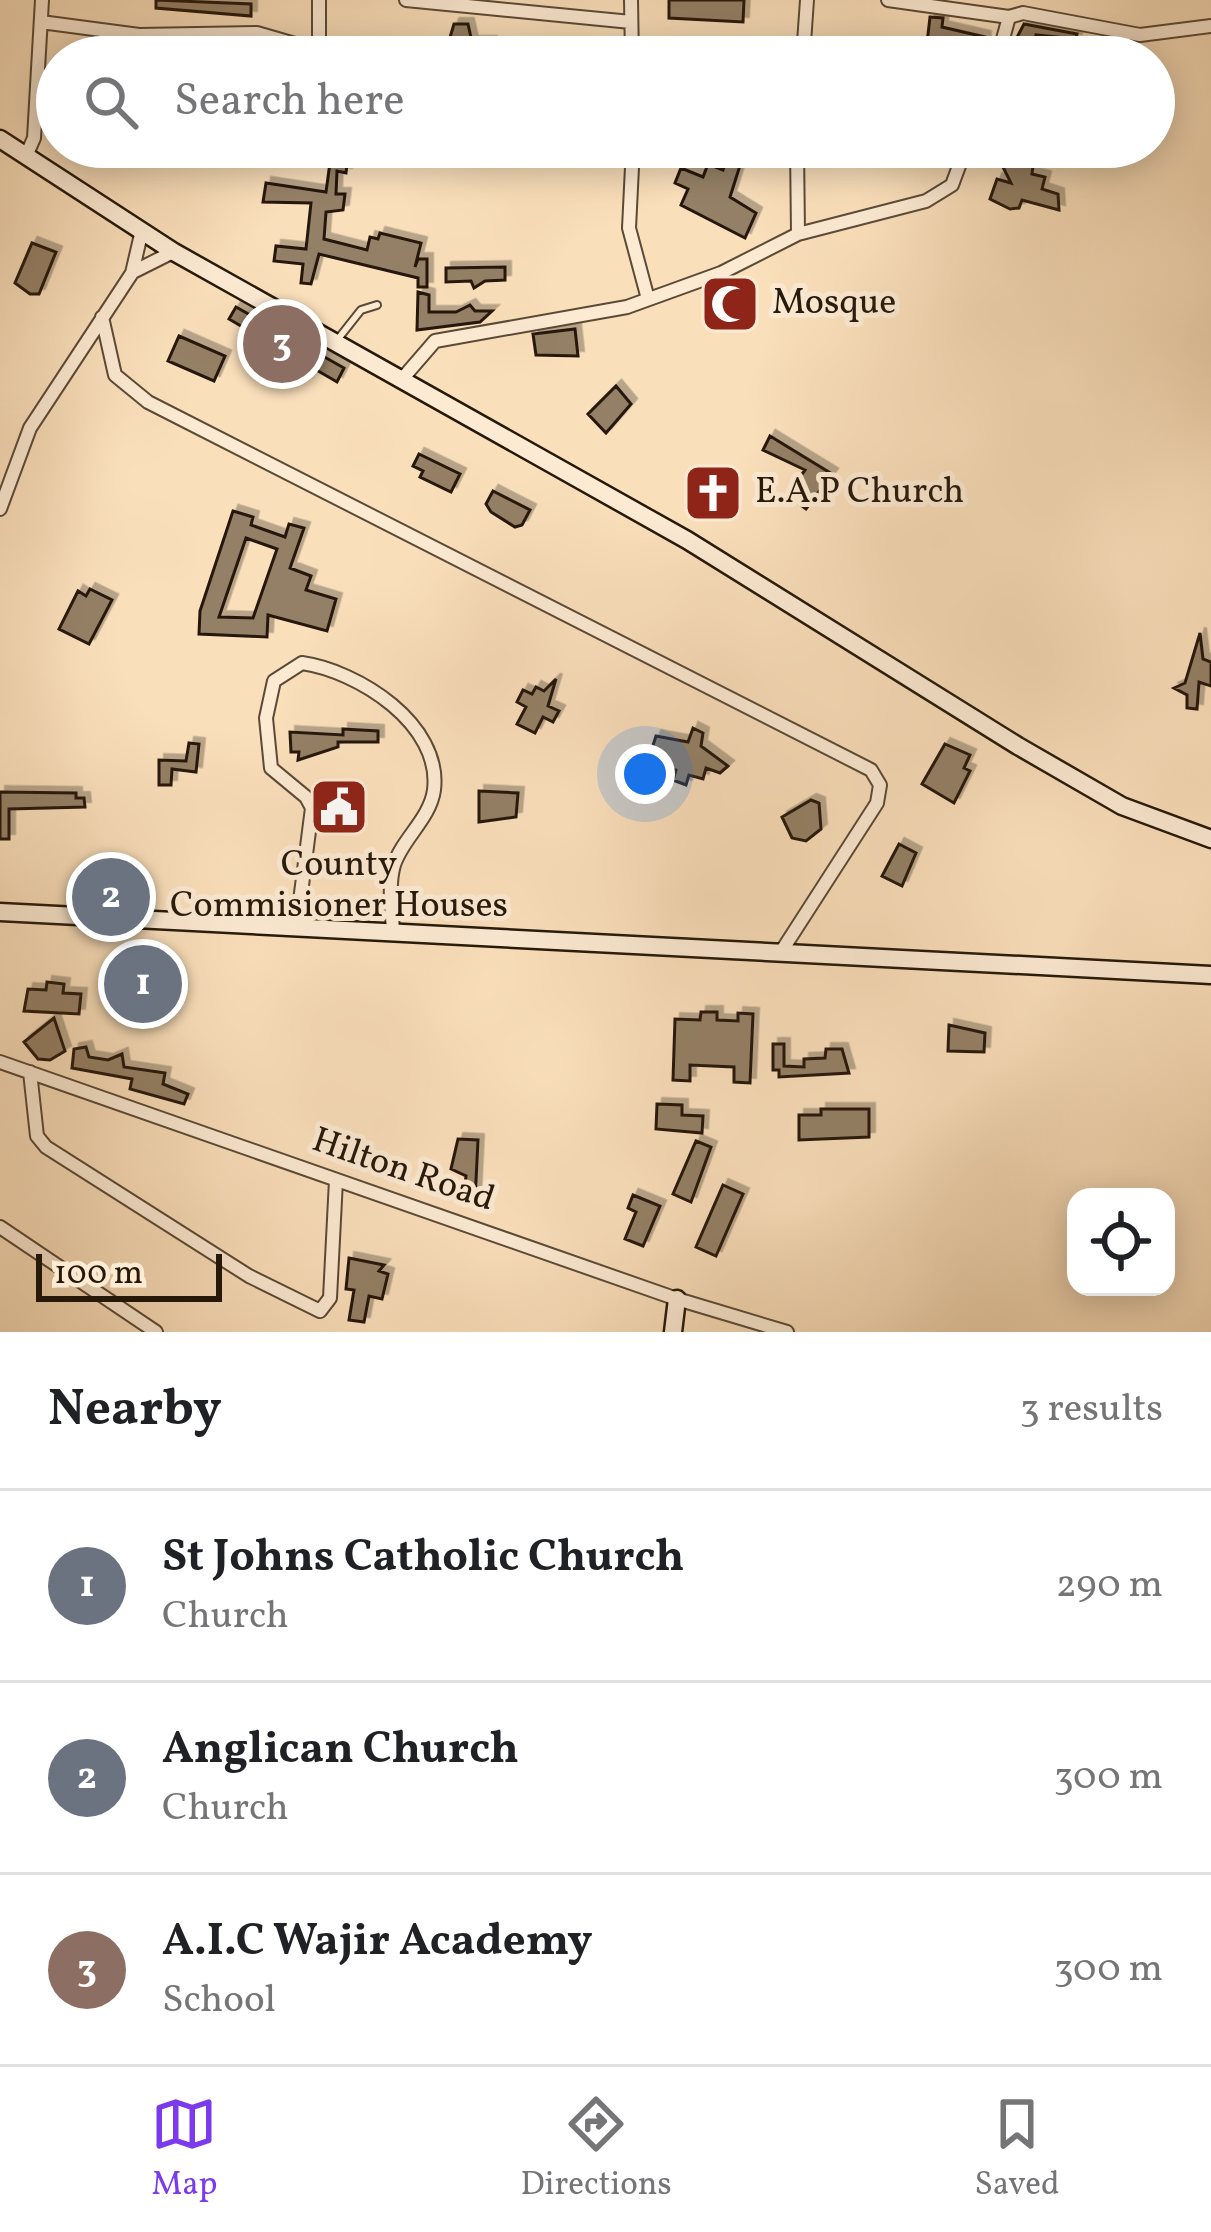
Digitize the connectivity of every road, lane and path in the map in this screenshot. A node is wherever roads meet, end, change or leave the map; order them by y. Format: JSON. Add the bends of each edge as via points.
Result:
{"nodes":[{"id":1,"x":42,"y":0,"type":"edge"},
{"id":2,"x":319,"y":0,"type":"edge"},
{"id":3,"x":406,"y":0,"type":"edge"},
{"id":4,"x":631,"y":0,"type":"edge"},
{"id":5,"x":807,"y":0,"type":"edge"},
{"id":6,"x":888,"y":0,"type":"edge"},
{"id":7,"x":1019,"y":10,"type":"edge"},
{"id":8,"x":41,"y":22,"type":"junction"},
{"id":9,"x":631,"y":22,"type":"junction"},
{"id":10,"x":1211,"y":26,"type":"edge"},
{"id":11,"x":40,"y":36,"type":"edge"},
{"id":12,"x":273,"y":36,"type":"edge"},
{"id":13,"x":319,"y":36,"type":"edge"},
{"id":14,"x":631,"y":36,"type":"edge"},
{"id":15,"x":804,"y":36,"type":"edge"},
{"id":16,"x":36,"y":105,"type":"edge"},
{"id":17,"x":0,"y":139,"type":"edge"},
{"id":18,"x":26,"y":156,"type":"junction"},
{"id":19,"x":36,"y":162,"type":"edge"},
{"id":20,"x":45,"y":168,"type":"edge"},
{"id":21,"x":632,"y":168,"type":"edge"},
{"id":22,"x":797,"y":168,"type":"edge"},
{"id":23,"x":958,"y":168,"type":"edge"},
{"id":24,"x":142,"y":230,"type":"junction"},
{"id":25,"x":798,"y":234,"type":"junction"},
{"id":26,"x":174,"y":251,"type":"junction"},
{"id":27,"x":132,"y":273,"type":"junction"},
{"id":28,"x":648,"y":299,"type":"junction"},
{"id":29,"x":376,"y":304,"type":"dead end"},
{"id":30,"x":102,"y":317,"type":"junction"},
{"id":31,"x":335,"y":341,"type":"junction"},
{"id":32,"x":403,"y":378,"type":"junction"},
{"id":33,"x":1,"y":503,"type":"edge"},
{"id":34,"x":1211,"y":839,"type":"edge"},
{"id":35,"x":0,"y":912,"type":"edge"},
{"id":36,"x":297,"y":924,"type":"junction"},
{"id":37,"x":393,"y":931,"type":"junction"},
{"id":38,"x":781,"y":952,"type":"junction"},
{"id":39,"x":1211,"y":975,"type":"edge"},
{"id":40,"x":0,"y":1062,"type":"edge"},
{"id":41,"x":30,"y":1072,"type":"junction"},
{"id":42,"x":337,"y":1180,"type":"junction"},
{"id":43,"x":0,"y":1227,"type":"edge"},
{"id":44,"x":677,"y":1299,"type":"junction"},
{"id":45,"x":156,"y":1332,"type":"edge"},
{"id":46,"x":673,"y":1332,"type":"edge"},
{"id":47,"x":788,"y":1332,"type":"edge"}],
"edges":[{"from":1,"to":8,"type":"street"},
{"from":2,"to":13,"type":"street"},
{"from":3,"to":9,"type":"street"},
{"from":4,"to":9,"type":"street"},
{"from":5,"to":15,"type":"street"},
{"from":6,"to":7,"type":"street"},
{"from":7,"to":10,"type":"street","via":[[1140,35]]},
{"from":8,"to":11,"type":"street"},
{"from":8,"to":12,"type":"street","via":[[139,35]]},
{"from":9,"to":14,"type":"street"},
{"from":16,"to":18,"type":"street"},
{"from":17,"to":18,"type":"street"},
{"from":18,"to":19,"type":"street"},
{"from":20,"to":24,"type":"street"},
{"from":21,"to":28,"type":"street","via":[[629,228]]},
{"from":22,"to":25,"type":"street"},
{"from":23,"to":25,"type":"street","via":[[952,185],[926,201]]},
{"from":24,"to":26,"type":"street"},
{"from":24,"to":27,"type":"street"},
{"from":25,"to":28,"type":"street"},
{"from":26,"to":27,"type":"street"},
{"from":26,"to":31,"type":"street"},
{"from":27,"to":30,"type":"street"},
{"from":28,"to":32,"type":"street","via":[[435,341]]},
{"from":29,"to":31,"type":"lane"},
{"from":30,"to":33,"type":"street","via":[[30,428]]},
{"from":30,"to":38,"type":"street","via":[[115,375],[148,402],[871,770],[880,785],[877,803]]},
{"from":31,"to":32,"type":"street"},
{"from":32,"to":34,"type":"street","via":[[782,596],[1122,806]]},
{"from":35,"to":36,"type":"street"},
{"from":36,"to":37,"type":"street"},
{"from":36,"to":37,"type":"street","via":[[312,808],[271,768],[266,718],[274,681],[302,663],[351,677],[381,697],[433,766],[431,802],[395,861]]},
{"from":37,"to":38,"type":"street"},
{"from":38,"to":39,"type":"street"},
{"from":40,"to":41,"type":"street","name":"Hilton Road"},
{"from":41,"to":42,"type":"street","name":"Hilton Road"},
{"from":41,"to":42,"type":"street","via":[[46,1148],[230,1265],[320,1311],[330,1298]]},
{"from":42,"to":44,"type":"street","name":"Hilton Road"},
{"from":43,"to":45,"type":"street"},
{"from":44,"to":46,"type":"street"},
{"from":44,"to":47,"type":"street","name":"Hilton Road"}]}
